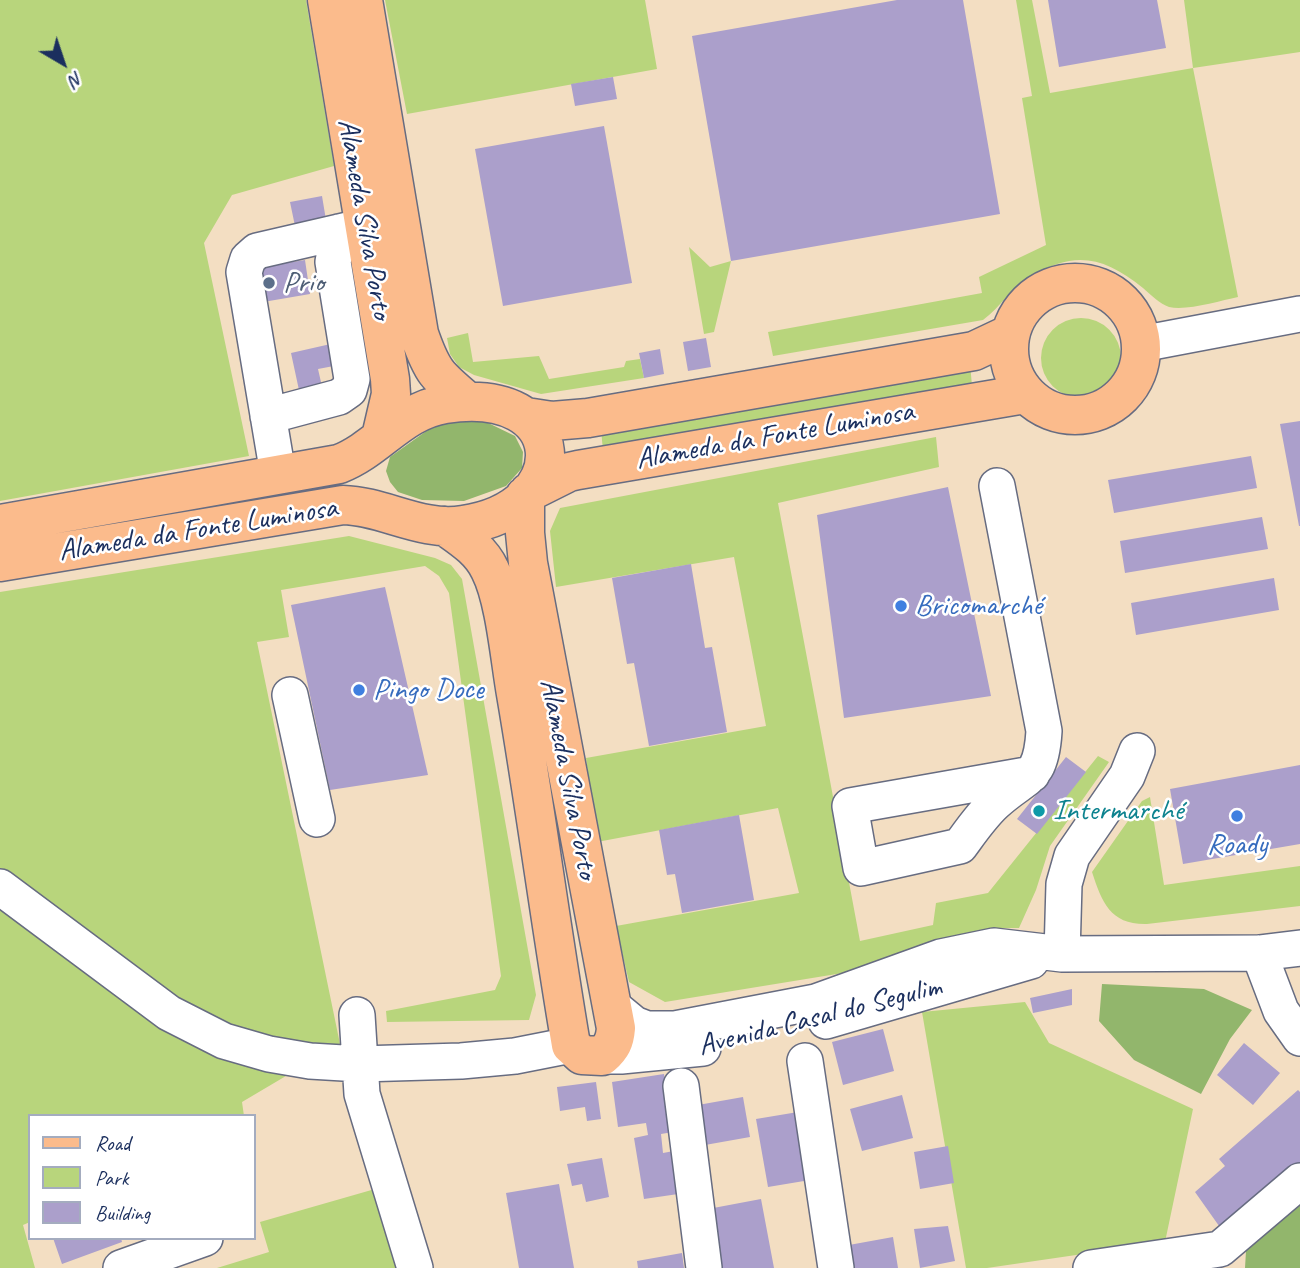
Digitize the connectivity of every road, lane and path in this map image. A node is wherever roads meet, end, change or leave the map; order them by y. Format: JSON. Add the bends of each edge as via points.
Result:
{"nodes":[{"id":1,"x":327,"y":0,"type":"edge"},
{"id":2,"x":363,"y":0,"type":"edge"},
{"id":3,"x":352,"y":229,"type":"junction"},
{"id":4,"x":1300,"y":314,"type":"edge"},
{"id":5,"x":1010,"y":334,"type":"junction"},
{"id":6,"x":1141,"y":344,"type":"junction"},
{"id":7,"x":1025,"y":394,"type":"junction"},
{"id":8,"x":468,"y":402,"type":"junction"},
{"id":9,"x":268,"y":416,"type":"junction"},
{"id":10,"x":526,"y":417,"type":"junction"},
{"id":11,"x":376,"y":442,"type":"junction"},
{"id":12,"x":278,"y":474,"type":"junction"},
{"id":13,"x":997,"y":486,"type":"dead end"},
{"id":14,"x":527,"y":494,"type":"junction"},
{"id":15,"x":396,"y":516,"type":"junction"},
{"id":16,"x":0,"y":524,"type":"edge"},
{"id":17,"x":445,"y":526,"type":"junction"},
{"id":18,"x":0,"y":562,"type":"edge"},
{"id":19,"x":290,"y":695,"type":"dead end"},
{"id":20,"x":1137,"y":751,"type":"dead end"},
{"id":21,"x":1032,"y":774,"type":"junction"},
{"id":22,"x":317,"y":819,"type":"dead end"},
{"id":23,"x":0,"y":887,"type":"edge"},
{"id":24,"x":1300,"y":948,"type":"edge"},
{"id":25,"x":555,"y":953,"type":"junction"},
{"id":26,"x":600,"y":953,"type":"junction"},
{"id":27,"x":1259,"y":953,"type":"junction"},
{"id":28,"x":1062,"y":954,"type":"junction"},
{"id":29,"x":611,"y":1005,"type":"junction"},
{"id":30,"x":357,"y":1015,"type":"dead end"},
{"id":31,"x":1300,"y":1038,"type":"edge"},
{"id":32,"x":587,"y":1051,"type":"junction"},
{"id":33,"x":805,"y":1061,"type":"dead end"},
{"id":34,"x":360,"y":1065,"type":"junction"},
{"id":35,"x":681,"y":1086,"type":"dead end"},
{"id":36,"x":1300,"y":1181,"type":"edge"},
{"id":37,"x":199,"y":1240,"type":"edge"},
{"id":38,"x":1222,"y":1259,"type":"edge"},
{"id":39,"x":121,"y":1268,"type":"edge"},
{"id":40,"x":415,"y":1268,"type":"edge"},
{"id":41,"x":704,"y":1268,"type":"edge"},
{"id":42,"x":836,"y":1268,"type":"edge"},
{"id":43,"x":1091,"y":1268,"type":"edge"}],
"edges":[{"from":1,"to":3,"type":"main road","name":"Alameda Silva Porto"},
{"from":2,"to":8,"type":"main road","name":"Alameda Silva Porto","via":[[419,334],[429,364]]},
{"from":3,"to":9,"type":"street","via":[[333,262],[352,379],[349,390],[339,397]]},
{"from":3,"to":9,"type":"street","via":[[257,251],[248,260],[244,272]]},
{"from":3,"to":11,"type":"main road","name":"Alameda Silva Porto","via":[[390,379],[391,394]]},
{"from":4,"to":6,"type":"street"},
{"from":5,"to":6,"type":"main road","via":[[1020,312],[1036,295],[1057,286],[1080,284],[1103,289],[1122,302],[1135,321]]},
{"from":5,"to":7,"type":"main road","via":[[1011,365]]},
{"from":5,"to":10,"type":"main road","name":"Alameda da Fonte Luminosa","via":[[974,351],[589,418],[552,421]]},
{"from":6,"to":7,"type":"main road","via":[[1138,368],[1128,389],[1110,406],[1087,415],[1064,415],[1043,408]]},
{"from":7,"to":14,"type":"main road","name":"Alameda da Fonte Luminosa","via":[[578,470]]},
{"from":8,"to":10,"type":"main road","name":"Alameda da Fonte Luminosa"},
{"from":8,"to":11,"type":"main road","name":"Alameda da Fonte Luminosa","via":[[419,412]]},
{"from":9,"to":12,"type":"street"},
{"from":10,"to":14,"type":"main road","via":[[544,439],[546,449],[544,471]]},
{"from":11,"to":12,"type":"main road","name":"Alameda da Fonte Luminosa","via":[[339,464]]},
{"from":11,"to":15,"type":"main road","name":"Alameda da Fonte Luminosa","via":[[365,474],[368,489],[380,506]]},
{"from":12,"to":16,"type":"main road","name":"Alameda da Fonte Luminosa"},
{"from":13,"to":21,"type":"street","via":[[1044,731],[1042,756]]},
{"from":14,"to":17,"type":"main road","name":"Alameda da Fonte Luminosa","via":[[481,521]]},
{"from":14,"to":26,"type":"main road","name":"Alameda Silva Porto","via":[[528,563]]},
{"from":15,"to":17,"type":"main road","name":"Alameda da Fonte Luminosa"},
{"from":15,"to":18,"type":"main road","name":"Alameda da Fonte Luminosa","via":[[343,505]]},
{"from":17,"to":25,"type":"main road","name":"Alameda Silva Porto","via":[[478,551],[498,595]]},
{"from":19,"to":22,"type":"street"},
{"from":20,"to":28,"type":"street","via":[[1127,776],[1072,856],[1064,884]]},
{"from":21,"to":21,"type":"street","via":[[850,806],[861,868],[960,846],[980,819]]},
{"from":23,"to":34,"type":"street","name":"Avenida Casal do Segulim","via":[[169,1013],[224,1041],[269,1054]]},
{"from":24,"to":27,"type":"street","name":"Avenida Casal do Segulim"},
{"from":25,"to":26,"type":"main road","via":[[568,939],[584,936]]},
{"from":25,"to":32,"type":"main road","name":"Alameda Silva Porto"},
{"from":26,"to":29,"type":"main road","name":"Alameda Silva Porto"},
{"from":27,"to":28,"type":"street","name":"Avenida Casal do Segulim"},
{"from":27,"to":31,"type":"street","via":[[1281,1011]]},
{"from":28,"to":29,"type":"street","name":"Avenida Casal do Segulim","via":[[995,946],[941,957],[816,1002],[675,1029],[647,1029]]},
{"from":28,"to":32,"type":"street","name":"Avenida Casal do Segulim","via":[[736,1043],[678,1052]]},
{"from":29,"to":32,"type":"main road","name":"Alameda Silva Porto","via":[[616,1028],[611,1048]]},
{"from":30,"to":34,"type":"street"},
{"from":32,"to":34,"type":"street","name":"Avenida Casal do Segulim"},
{"from":33,"to":42,"type":"street"},
{"from":34,"to":40,"type":"street","via":[[362,1094]]},
{"from":35,"to":41,"type":"street"},
{"from":36,"to":38,"type":"street"},
{"from":37,"to":39,"type":"street"},
{"from":38,"to":43,"type":"street"}]}
